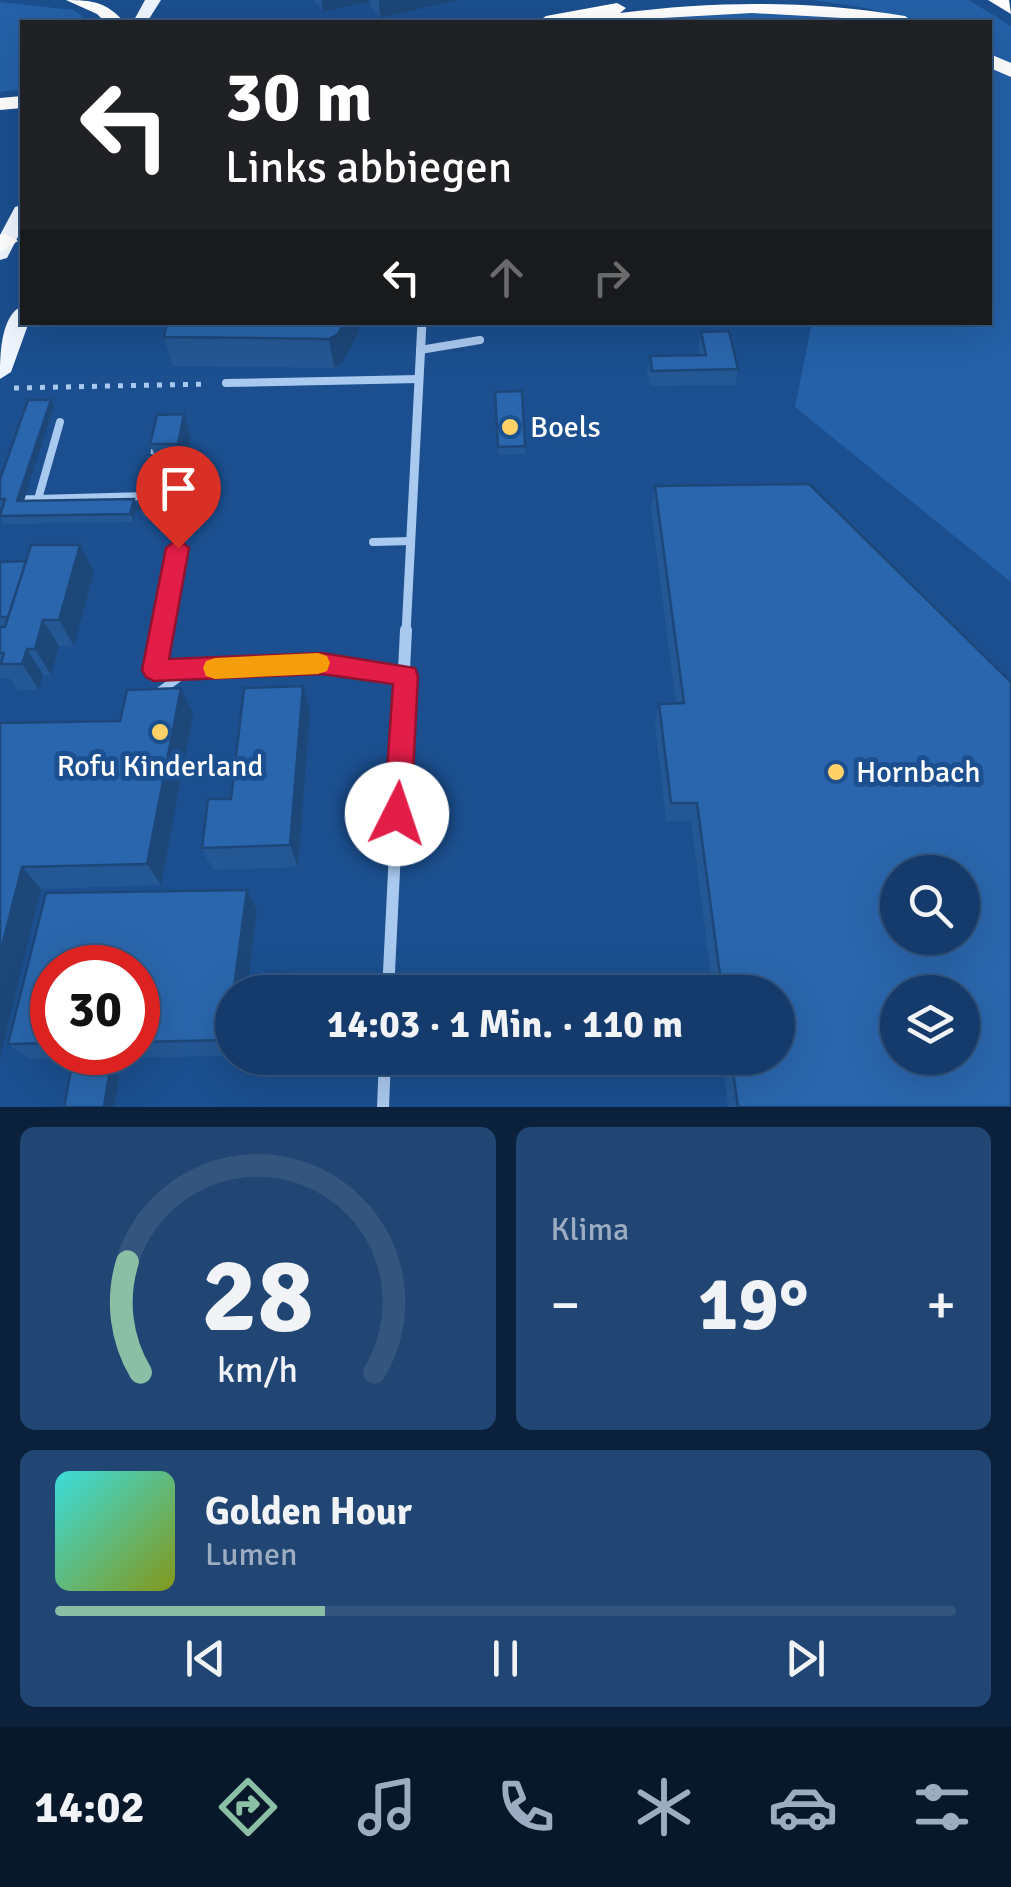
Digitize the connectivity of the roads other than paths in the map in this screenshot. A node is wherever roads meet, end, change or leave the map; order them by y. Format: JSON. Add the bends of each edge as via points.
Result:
{"nodes":[{"id":1,"x":74,"y":0,"type":"edge"},
{"id":2,"x":630,"y":0,"type":"edge"},
{"id":3,"x":652,"y":0,"type":"edge"},
{"id":4,"x":695,"y":0,"type":"edge"},
{"id":5,"x":997,"y":0,"type":"edge"},
{"id":6,"x":1011,"y":9,"type":"edge"},
{"id":7,"x":113,"y":20,"type":"edge"},
{"id":8,"x":593,"y":20,"type":"edge"},
{"id":9,"x":896,"y":20,"type":"edge"},
{"id":10,"x":20,"y":215,"type":"edge"},
{"id":11,"x":2,"y":247,"type":"edge"},
{"id":12,"x":20,"y":316,"type":"edge"},
{"id":13,"x":422,"y":325,"type":"edge"},
{"id":14,"x":480,"y":340,"type":"dead end"},
{"id":15,"x":3,"y":342,"type":"edge"},
{"id":16,"x":420,"y":350,"type":"junction"},
{"id":17,"x":0,"y":372,"type":"edge"},
{"id":18,"x":419,"y":379,"type":"junction"},
{"id":19,"x":226,"y":383,"type":"road end"},
{"id":20,"x":60,"y":422,"type":"dead end"},
{"id":21,"x":146,"y":496,"type":"road end"},
{"id":22,"x":38,"y":499,"type":"junction"},
{"id":23,"x":0,"y":500,"type":"edge"},
{"id":24,"x":372,"y":542,"type":"dead end"},
{"id":25,"x":411,"y":542,"type":"junction"},
{"id":26,"x":178,"y":548,"type":"dead end"},
{"id":27,"x":190,"y":669,"type":"junction"},
{"id":28,"x":406,"y":676,"type":"junction"},
{"id":29,"x":150,"y":698,"type":"edge"},
{"id":30,"x":389,"y":975,"type":"edge"},
{"id":31,"x":384,"y":1075,"type":"edge"},
{"id":32,"x":383,"y":1107,"type":"edge"}],
"edges":[{"from":1,"to":7,"type":"highway"},
{"from":2,"to":8,"type":"highway"},
{"from":3,"to":8,"type":"highway"},
{"from":4,"to":8,"type":"highway"},
{"from":5,"to":6,"type":"highway"},
{"from":8,"to":9,"type":"highway","via":[[766,2]]},
{"from":10,"to":11,"type":"main road"},
{"from":12,"to":15,"type":"main road"},
{"from":13,"to":16,"type":"street"},
{"from":14,"to":16,"type":"lane"},
{"from":15,"to":17,"type":"main road"},
{"from":16,"to":18,"type":"street"},
{"from":18,"to":19,"type":"lane"},
{"from":18,"to":25,"type":"street"},
{"from":20,"to":22,"type":"lane"},
{"from":21,"to":22,"type":"lane"},
{"from":22,"to":23,"type":"lane"},
{"from":24,"to":25,"type":"lane"},
{"from":25,"to":28,"type":"street"},
{"from":26,"to":27,"type":"lane","via":[[154,670]]},
{"from":27,"to":28,"type":"lane","via":[[322,663]]},
{"from":27,"to":29,"type":"lane"},
{"from":28,"to":30,"type":"street"},
{"from":31,"to":32,"type":"street"}]}
